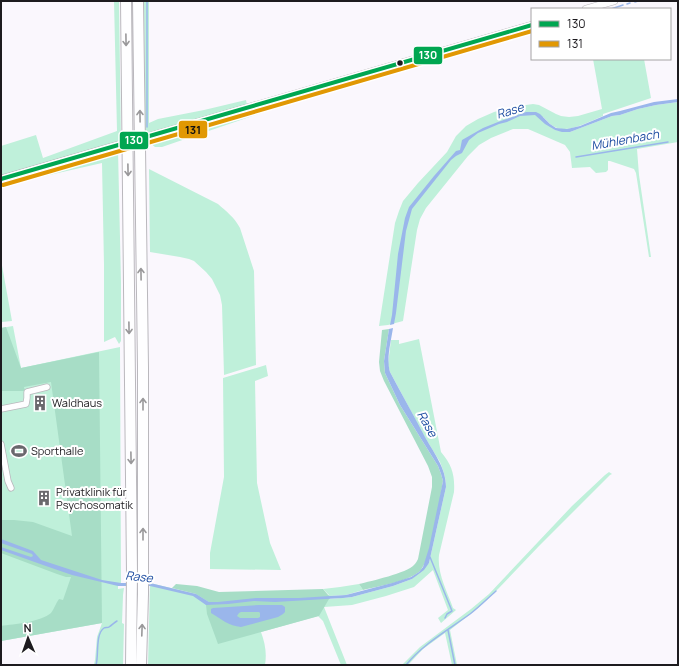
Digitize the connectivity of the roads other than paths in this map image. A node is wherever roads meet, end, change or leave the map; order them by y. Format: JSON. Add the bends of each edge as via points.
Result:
{"nodes":[{"id":1,"x":126,"y":1,"type":"edge"},
{"id":2,"x":138,"y":1,"type":"edge"},
{"id":3,"x":614,"y":1,"type":"edge"},
{"id":4,"x":590,"y":8,"type":"edge"},
{"id":5,"x":531,"y":24,"type":"edge"},
{"id":6,"x":1,"y":179,"type":"edge"},
{"id":7,"x":47,"y":387,"type":"dead end"},
{"id":8,"x":1,"y":409,"type":"edge"},
{"id":9,"x":1,"y":444,"type":"edge"},
{"id":10,"x":11,"y":488,"type":"dead end"},
{"id":11,"x":131,"y":665,"type":"edge"},
{"id":12,"x":141,"y":665,"type":"edge"}],
"edges":[{"from":1,"to":11,"type":"highway","one_way":true},
{"from":12,"to":2,"type":"highway","one_way":true,"via":[[143,367]]},
{"from":3,"to":4,"type":"street"},
{"from":5,"to":6,"type":"street","bridge":true},
{"from":7,"to":8,"type":"street","via":[[27,392],[26,404]]},
{"from":9,"to":10,"type":"street"}]}
